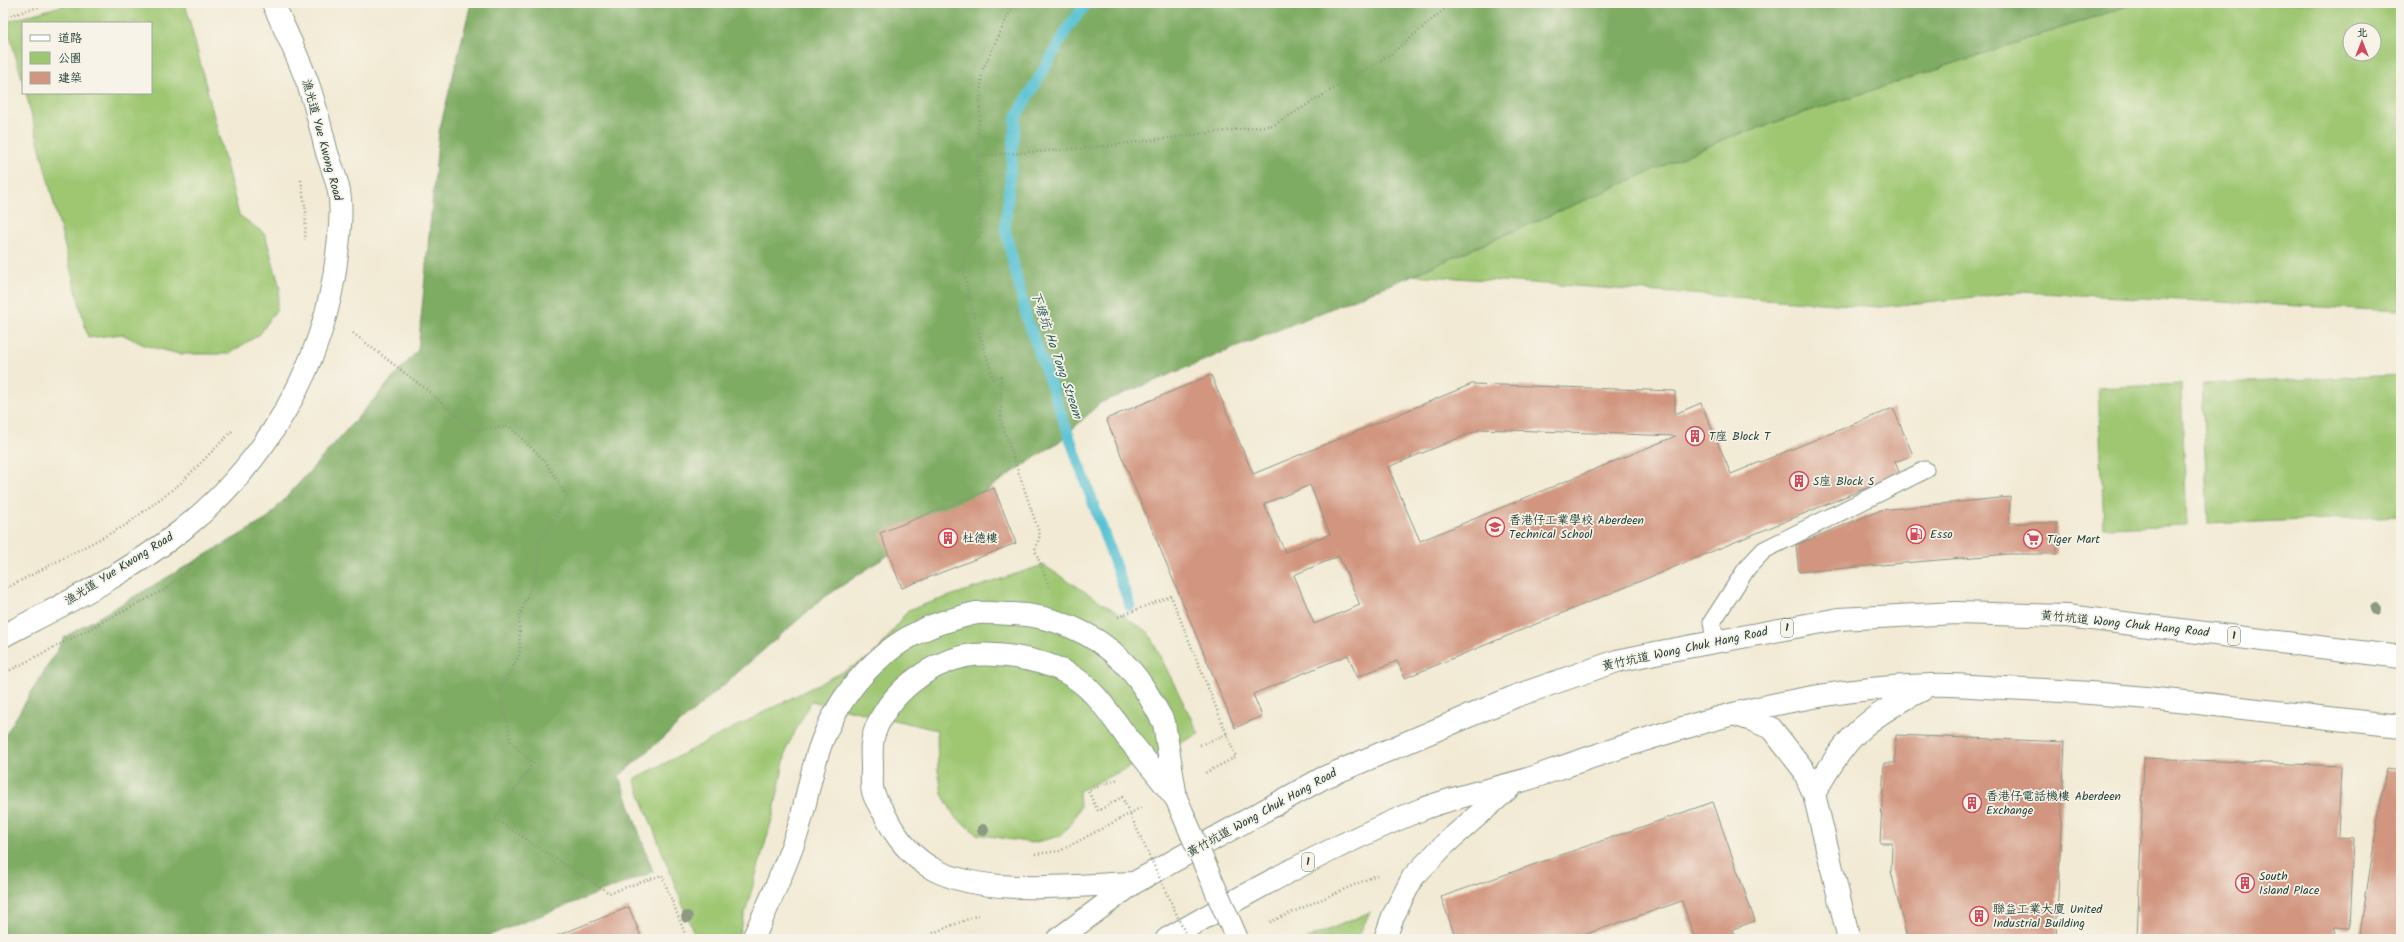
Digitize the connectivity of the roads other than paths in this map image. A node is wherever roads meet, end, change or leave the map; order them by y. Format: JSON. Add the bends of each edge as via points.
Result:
{"nodes":[{"id":1,"x":273,"y":3,"type":"edge"},
{"id":2,"x":1925,"y":470,"type":"dead end"},
{"id":3,"x":3,"y":636,"type":"edge"},
{"id":4,"x":1715,"y":641,"type":"junction"},
{"id":5,"x":2401,"y":657,"type":"edge"},
{"id":6,"x":1932,"y":685,"type":"junction"},
{"id":7,"x":1732,"y":714,"type":"junction"},
{"id":8,"x":2401,"y":726,"type":"edge"},
{"id":9,"x":1513,"y":784,"type":"junction"},
{"id":10,"x":1814,"y":794,"type":"junction"},
{"id":11,"x":1176,"y":798,"type":"junction"},
{"id":12,"x":1134,"y":884,"type":"junction"},
{"id":13,"x":1192,"y":930,"type":"edge"},
{"id":14,"x":754,"y":939,"type":"edge"},
{"id":15,"x":1058,"y":939,"type":"edge"},
{"id":16,"x":1167,"y":939,"type":"edge"},
{"id":17,"x":1237,"y":939,"type":"edge"},
{"id":18,"x":1385,"y":939,"type":"edge"},
{"id":19,"x":1849,"y":939,"type":"edge"}],
"edges":[{"from":1,"to":3,"type":"main road","name":"漁光道 Yue Kwong Road","via":[[308,84],[340,198],[340,236],[336,272],[330,304],[313,357],[299,388],[265,442],[235,479],[204,511],[151,552]]},
{"from":2,"to":4,"type":"lane","via":[[1764,550],[1747,568],[1712,622]]},
{"from":4,"to":5,"type":"main road","name":"黃竹坑道 Wong Chuk Hang Road","number":"1","via":[[1839,619],[1956,613],[2045,615],[2075,616]]},
{"from":4,"to":12,"type":"main road","name":"黃竹坑道 Wong Chuk Hang Road","number":"1","via":[[1616,661],[1516,696],[1323,778]]},
{"from":6,"to":7,"type":"main road","number":"1","via":[[1831,694]]},
{"from":6,"to":8,"type":"main road","number":"1","via":[[2073,690]]},
{"from":6,"to":10,"type":"main road","via":[[1886,708],[1851,737],[1828,768]]},
{"from":7,"to":9,"type":"main road","number":"1","via":[[1640,739]]},
{"from":7,"to":10,"type":"main road","via":[[1771,728],[1803,769]]},
{"from":9,"to":13,"type":"main road","number":"1","via":[[1422,809],[1334,849],[1249,892]]},
{"from":9,"to":18,"type":"main road","via":[[1445,844],[1413,877],[1393,916]]},
{"from":10,"to":19,"type":"main road"},
{"from":11,"to":12,"type":"main road","bridge":true,"via":[[1097,695],[1064,671],[1023,659],[967,656],[939,665],[918,677],[894,700],[875,731],[871,749],[873,791],[891,830],[933,869],[988,885]]},
{"from":11,"to":14,"type":"main road","bridge":true,"via":[[1164,723],[1145,689],[1122,661],[1097,640],[1064,624],[1024,614],[976,613],[933,624],[884,654],[862,675],[838,710],[822,740],[785,869]]},
{"from":11,"to":17,"type":"main road","bridge":true},
{"from":12,"to":15,"type":"main road","number":"1"},
{"from":13,"to":16,"type":"main road","number":"1"}]}
